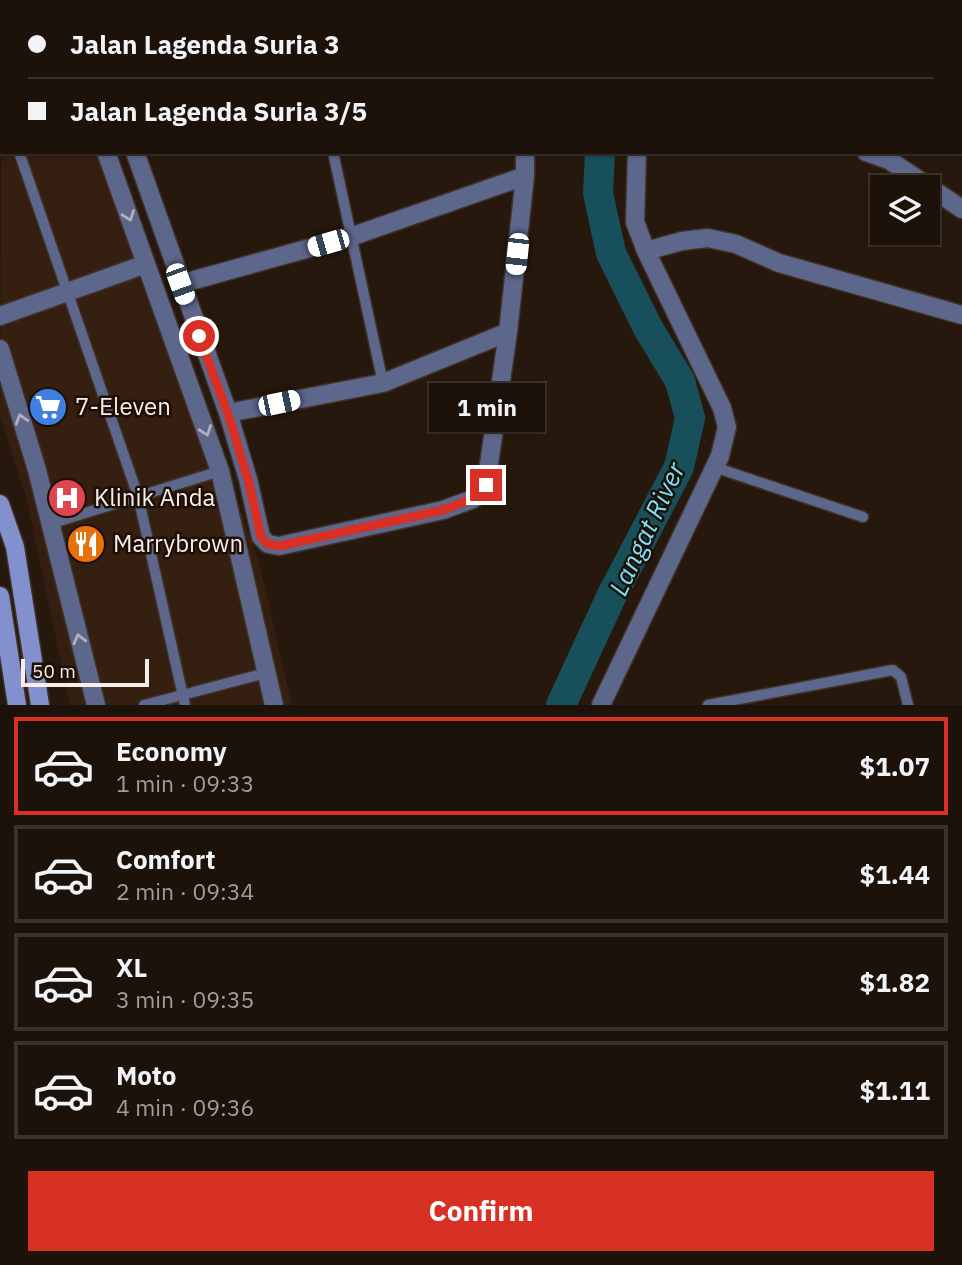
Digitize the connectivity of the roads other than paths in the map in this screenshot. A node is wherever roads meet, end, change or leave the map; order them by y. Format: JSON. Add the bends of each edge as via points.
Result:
{"nodes":[{"id":1,"x":20,"y":154,"type":"edge"},
{"id":2,"x":107,"y":154,"type":"edge"},
{"id":3,"x":136,"y":154,"type":"edge"},
{"id":4,"x":333,"y":154,"type":"edge"},
{"id":5,"x":525,"y":154,"type":"edge"},
{"id":6,"x":637,"y":154,"type":"edge"},
{"id":7,"x":872,"y":154,"type":"edge"},
{"id":8,"x":525,"y":176,"type":"junction"},
{"id":9,"x":962,"y":209,"type":"edge"},
{"id":10,"x":353,"y":236,"type":"junction"},
{"id":11,"x":646,"y":251,"type":"junction"},
{"id":12,"x":146,"y":264,"type":"junction"},
{"id":13,"x":180,"y":284,"type":"junction"},
{"id":14,"x":69,"y":292,"type":"junction"},
{"id":15,"x":962,"y":315,"type":"edge"},
{"id":16,"x":0,"y":316,"type":"edge"},
{"id":17,"x":508,"y":332,"type":"junction"},
{"id":18,"x":0,"y":349,"type":"edge"},
{"id":19,"x":383,"y":383,"type":"junction"},
{"id":20,"x":228,"y":414,"type":"junction"},
{"id":21,"x":714,"y":467,"type":"junction"},
{"id":22,"x":220,"y":471,"type":"junction"},
{"id":23,"x":138,"y":496,"type":"junction"},
{"id":24,"x":0,"y":504,"type":"edge"},
{"id":25,"x":863,"y":517,"type":"dead end"},
{"id":26,"x":50,"y":524,"type":"junction"},
{"id":27,"x":7,"y":548,"type":"edge"},
{"id":28,"x":0,"y":596,"type":"edge"},
{"id":29,"x":3,"y":635,"type":"edge"},
{"id":30,"x":266,"y":673,"type":"junction"},
{"id":31,"x":42,"y":701,"type":"edge"},
{"id":32,"x":184,"y":701,"type":"edge"},
{"id":33,"x":17,"y":705,"type":"edge"},
{"id":34,"x":96,"y":705,"type":"edge"},
{"id":35,"x":144,"y":705,"type":"edge"},
{"id":36,"x":274,"y":705,"type":"edge"},
{"id":37,"x":601,"y":705,"type":"edge"},
{"id":38,"x":708,"y":705,"type":"edge"},
{"id":39,"x":908,"y":705,"type":"edge"}],
"edges":[{"from":1,"to":14,"type":"lane"},
{"from":2,"to":12,"type":"street","one_way":true},
{"from":3,"to":13,"type":"street"},
{"from":4,"to":10,"type":"lane"},
{"from":5,"to":8,"type":"street"},
{"from":6,"to":11,"type":"street","via":[[635,222]]},
{"from":7,"to":9,"type":"street","via":[[890,160]]},
{"from":8,"to":10,"type":"street"},
{"from":8,"to":17,"type":"street"},
{"from":10,"to":13,"type":"street"},
{"from":10,"to":19,"type":"lane"},
{"from":11,"to":15,"type":"street","via":[[708,238]]},
{"from":11,"to":21,"type":"street","via":[[722,408],[727,427]]},
{"from":12,"to":14,"type":"street"},
{"from":12,"to":22,"type":"street","one_way":true},
{"from":13,"to":20,"type":"street"},
{"from":14,"to":16,"type":"street"},
{"from":14,"to":23,"type":"lane"},
{"from":17,"to":19,"type":"street"},
{"from":17,"to":20,"type":"street","via":[[486,485],[472,499],[443,510],[279,546],[268,544],[261,537]]},
{"from":26,"to":18,"type":"street","one_way":true},
{"from":19,"to":20,"type":"street"},
{"from":21,"to":25,"type":"lane"},
{"from":21,"to":37,"type":"street"},
{"from":22,"to":23,"type":"lane"},
{"from":22,"to":30,"type":"street"},
{"from":23,"to":26,"type":"lane"},
{"from":23,"to":32,"type":"lane"},
{"from":24,"to":27,"type":"main road"},
{"from":34,"to":26,"type":"street","one_way":true},
{"from":27,"to":31,"type":"main road"},
{"from":28,"to":29,"type":"main road"},
{"from":29,"to":33,"type":"main road"},
{"from":30,"to":32,"type":"lane"},
{"from":30,"to":36,"type":"street"},
{"from":32,"to":35,"type":"lane"},
{"from":38,"to":39,"type":"lane","via":[[893,670],[901,677]]}]}
